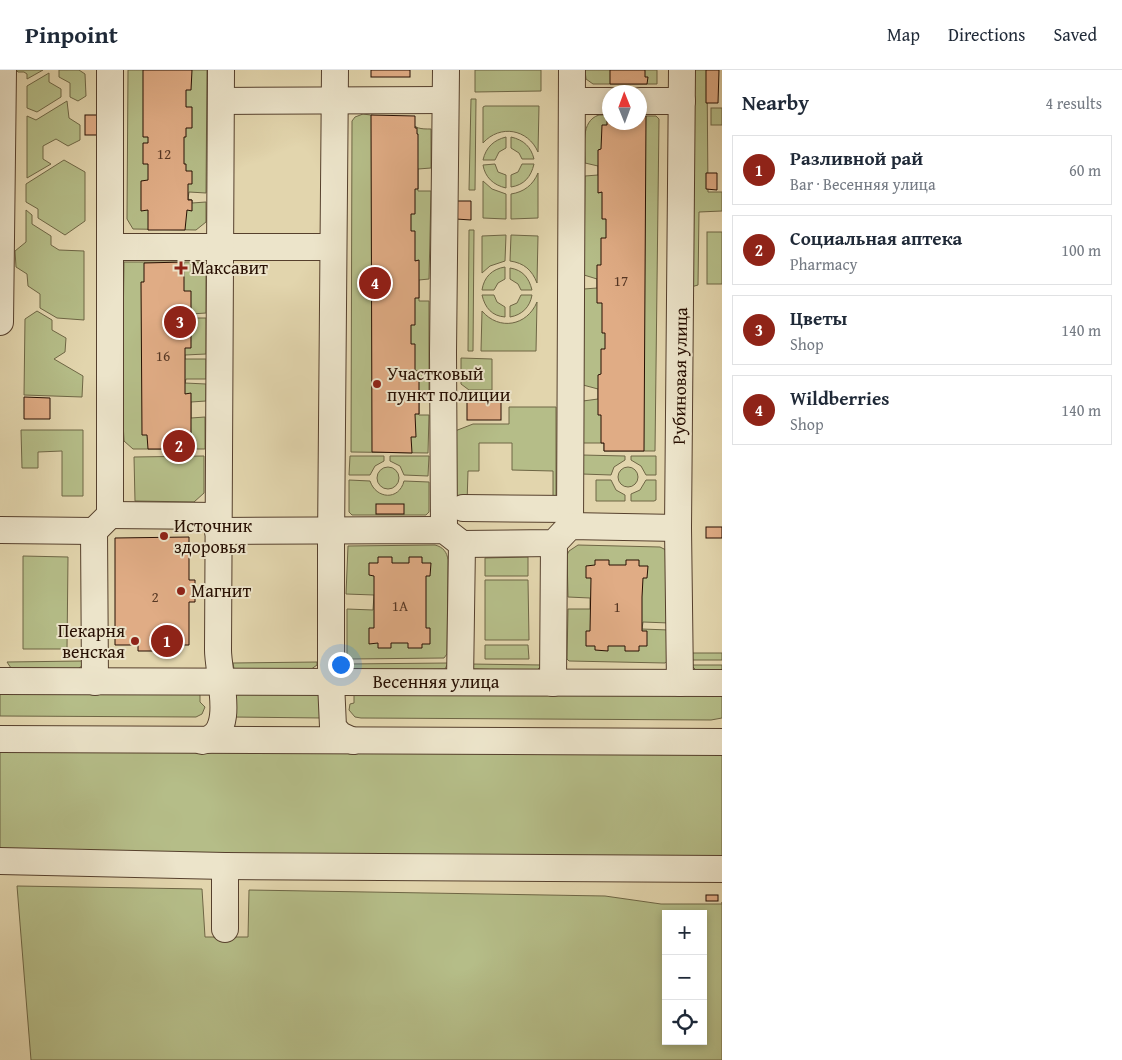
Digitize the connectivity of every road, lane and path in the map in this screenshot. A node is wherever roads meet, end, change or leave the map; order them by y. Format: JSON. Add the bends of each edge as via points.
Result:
{"nodes":[{"id":1,"x":3,"y":70,"type":"edge"},
{"id":2,"x":110,"y":70,"type":"edge"},
{"id":3,"x":221,"y":70,"type":"edge"},
{"id":4,"x":335,"y":70,"type":"edge"},
{"id":5,"x":446,"y":70,"type":"edge"},
{"id":6,"x":572,"y":70,"type":"edge"},
{"id":7,"x":682,"y":70,"type":"edge"},
{"id":8,"x":445,"y":100,"type":"junction"},
{"id":9,"x":221,"y":101,"type":"junction"},
{"id":10,"x":335,"y":101,"type":"junction"},
{"id":11,"x":572,"y":101,"type":"junction"},
{"id":12,"x":602,"y":101,"type":"edge"},
{"id":13,"x":647,"y":102,"type":"edge"},
{"id":14,"x":682,"y":102,"type":"junction"},
{"id":15,"x":110,"y":246,"type":"junction"},
{"id":16,"x":219,"y":247,"type":"junction"},
{"id":17,"x":333,"y":247,"type":"junction"},
{"id":18,"x":0,"y":272,"type":"edge"},
{"id":19,"x":0,"y":322,"type":"edge"},
{"id":20,"x":463,"y":508,"type":"dead end"},
{"id":21,"x":102,"y":523,"type":"junction"},
{"id":22,"x":218,"y":524,"type":"junction"},
{"id":23,"x":565,"y":526,"type":"junction"},
{"id":24,"x":678,"y":528,"type":"junction"},
{"id":25,"x":0,"y":530,"type":"edge"},
{"id":26,"x":331,"y":531,"type":"junction"},
{"id":27,"x":452,"y":537,"type":"junction"},
{"id":28,"x":0,"y":681,"type":"edge"},
{"id":29,"x":95,"y":682,"type":"junction"},
{"id":30,"x":222,"y":682,"type":"junction"},
{"id":31,"x":331,"y":682,"type":"junction"},
{"id":32,"x":460,"y":682,"type":"junction"},
{"id":33,"x":553,"y":683,"type":"junction"},
{"id":34,"x":680,"y":683,"type":"junction"},
{"id":35,"x":722,"y":683,"type":"edge"},
{"id":36,"x":0,"y":739,"type":"edge"},
{"id":37,"x":202,"y":741,"type":"junction"},
{"id":38,"x":352,"y":741,"type":"junction"},
{"id":39,"x":722,"y":742,"type":"edge"},
{"id":40,"x":0,"y":861,"type":"edge"},
{"id":41,"x":225,"y":866,"type":"junction"},
{"id":42,"x":722,"y":869,"type":"edge"},
{"id":43,"x":224,"y":928,"type":"dead end"}],
"edges":[{"from":1,"to":18,"type":"street"},
{"from":2,"to":15,"type":"street"},
{"from":3,"to":9,"type":"street"},
{"from":4,"to":10,"type":"street"},
{"from":5,"to":8,"type":"street"},
{"from":6,"to":11,"type":"street"},
{"from":7,"to":14,"type":"street","name":"Рубиновая улица"},
{"from":8,"to":10,"type":"street"},
{"from":8,"to":27,"type":"street","via":[[443,353]]},
{"from":9,"to":10,"type":"street"},
{"from":9,"to":16,"type":"street"},
{"from":10,"to":17,"type":"street"},
{"from":11,"to":12,"type":"street"},
{"from":11,"to":23,"type":"street"},
{"from":13,"to":14,"type":"street"},
{"from":14,"to":24,"type":"street","name":"Рубиновая улица"},
{"from":15,"to":16,"type":"street"},
{"from":15,"to":21,"type":"street"},
{"from":16,"to":17,"type":"street"},
{"from":16,"to":22,"type":"street"},
{"from":17,"to":26,"type":"street"},
{"from":18,"to":19,"type":"street"},
{"from":20,"to":23,"type":"street"},
{"from":21,"to":22,"type":"street"},
{"from":21,"to":25,"type":"street"},
{"from":21,"to":29,"type":"street"},
{"from":22,"to":26,"type":"street"},
{"from":22,"to":30,"type":"street","via":[[218,660]]},
{"from":23,"to":24,"type":"street"},
{"from":23,"to":27,"type":"street"},
{"from":23,"to":33,"type":"street"},
{"from":24,"to":34,"type":"street","name":"Рубиновая улица"},
{"from":26,"to":27,"type":"street"},
{"from":26,"to":31,"type":"street"},
{"from":27,"to":32,"type":"street"},
{"from":28,"to":29,"type":"street","name":"Весенняя улица"},
{"from":29,"to":30,"type":"street","name":"Весенняя улица"},
{"from":30,"to":31,"type":"street","name":"Весенняя улица"},
{"from":30,"to":37,"type":"street","via":[[222,725],[215,736]]},
{"from":31,"to":32,"type":"street","name":"Весенняя улица"},
{"from":31,"to":38,"type":"street","via":[[333,726],[340,736]]},
{"from":32,"to":33,"type":"street","name":"Весенняя улица"},
{"from":33,"to":34,"type":"street","name":"Весенняя улица"},
{"from":34,"to":35,"type":"street","name":"Весенняя улица"},
{"from":36,"to":37,"type":"street"},
{"from":37,"to":38,"type":"street"},
{"from":38,"to":39,"type":"street"},
{"from":40,"to":41,"type":"street"},
{"from":41,"to":42,"type":"street"},
{"from":41,"to":43,"type":"street"}]}
